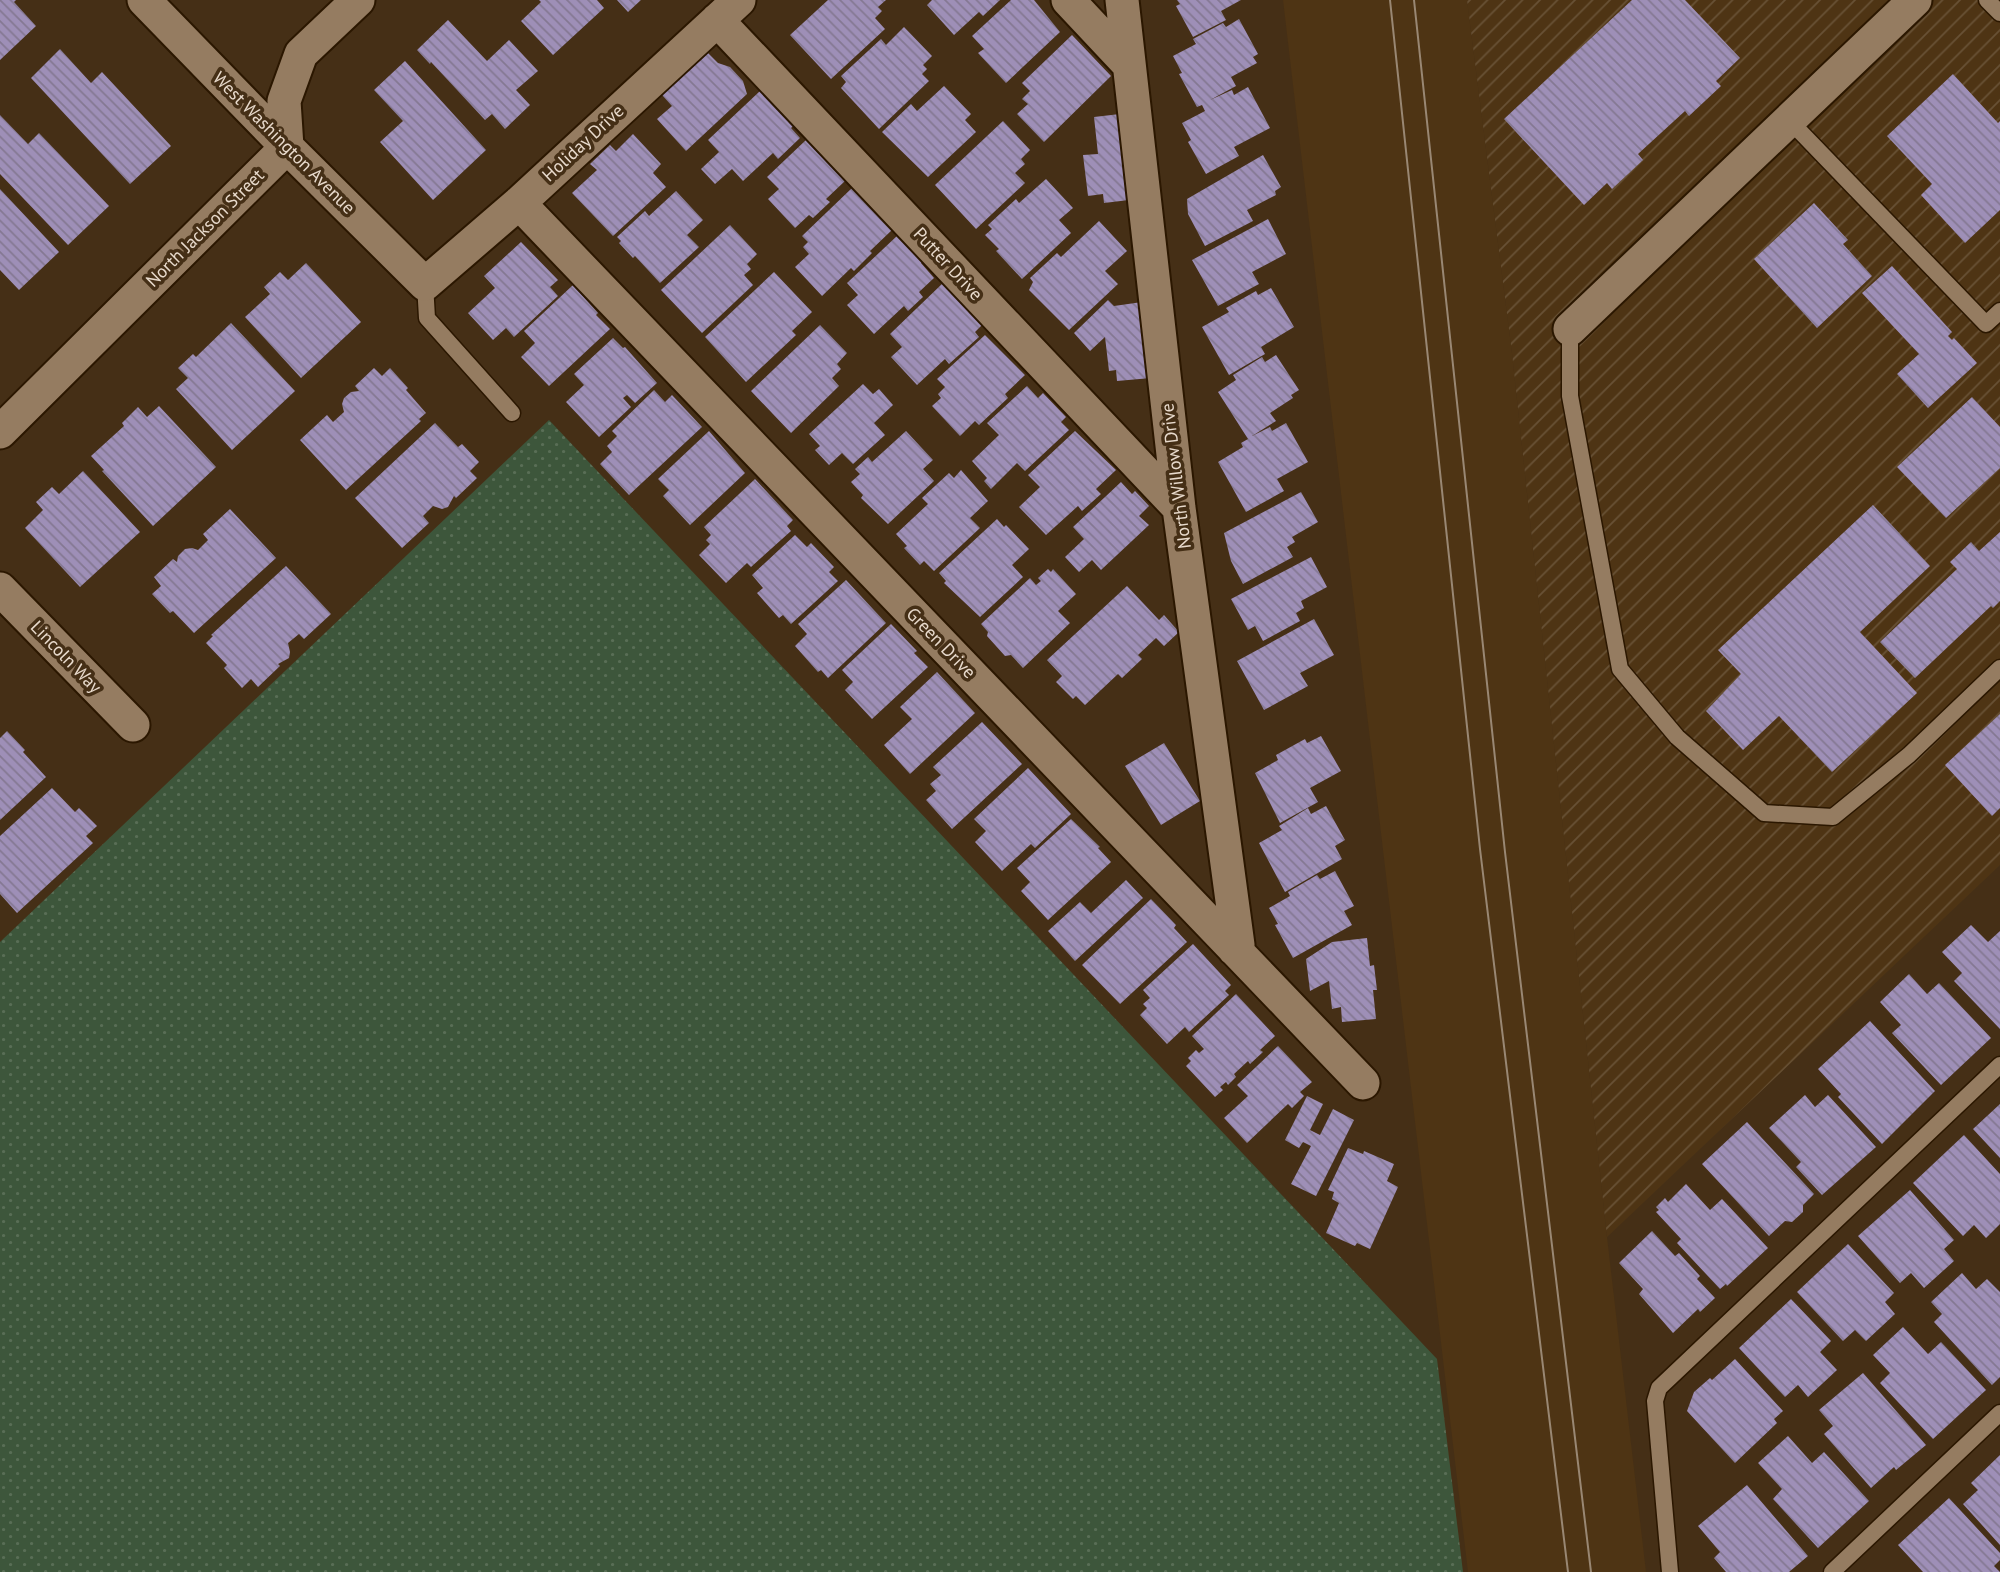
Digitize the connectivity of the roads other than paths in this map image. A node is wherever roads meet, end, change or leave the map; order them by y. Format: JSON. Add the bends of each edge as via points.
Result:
{"nodes":[{"id":1,"x":144,"y":0,"type":"edge"},
{"id":2,"x":358,"y":0,"type":"edge"},
{"id":3,"x":1068,"y":0,"type":"edge"},
{"id":4,"x":1122,"y":0,"type":"edge"},
{"id":5,"x":1915,"y":0,"type":"edge"},
{"id":6,"x":1987,"y":0,"type":"edge"},
{"id":7,"x":728,"y":10,"type":"edge"},
{"id":8,"x":2000,"y":13,"type":"edge"},
{"id":9,"x":1129,"y":65,"type":"junction"},
{"id":10,"x":1789,"y":120,"type":"junction"},
{"id":11,"x":287,"y":147,"type":"junction"},
{"id":12,"x":519,"y":203,"type":"junction"},
{"id":13,"x":425,"y":284,"type":"junction"},
{"id":14,"x":2000,"y":311,"type":"edge"},
{"id":15,"x":1570,"y":330,"type":"joint"},
{"id":16,"x":512,"y":413,"type":"dead end"},
{"id":17,"x":0,"y":432,"type":"edge"},
{"id":18,"x":1179,"y":508,"type":"junction"},
{"id":19,"x":0,"y":589,"type":"edge"},
{"id":20,"x":2000,"y":668,"type":"edge"},
{"id":21,"x":133,"y":725,"type":"dead end"},
{"id":22,"x":1234,"y":949,"type":"junction"},
{"id":23,"x":2000,"y":1065,"type":"edge"},
{"id":24,"x":1363,"y":1083,"type":"dead end"},
{"id":25,"x":2000,"y":1413,"type":"edge"},
{"id":26,"x":1670,"y":1572,"type":"edge"},
{"id":27,"x":1832,"y":1572,"type":"edge"}],
"edges":[{"from":1,"to":11,"type":"street","name":"West Washington Avenue"},
{"from":2,"to":11,"type":"street","via":[[301,54],[284,101]]},
{"from":3,"to":9,"type":"street"},
{"from":4,"to":9,"type":"street","name":"North Willow Drive"},
{"from":5,"to":10,"type":"street"},
{"from":6,"to":8,"type":"lane"},
{"from":7,"to":12,"type":"street","name":"Holiday Drive"},
{"from":7,"to":18,"type":"street","name":"Putter Drive"},
{"from":9,"to":18,"type":"street","name":"North Willow Drive"},
{"from":10,"to":14,"type":"lane","via":[[1986,324]]},
{"from":10,"to":15,"type":"street"},
{"from":11,"to":13,"type":"street","name":"West Washington Avenue"},
{"from":11,"to":17,"type":"street","name":"North Jackson Street"},
{"from":12,"to":13,"type":"street","name":"Holiday Drive"},
{"from":12,"to":22,"type":"street","name":"Green Drive"},
{"from":13,"to":16,"type":"lane","via":[[427,318]]},
{"from":15,"to":20,"type":"lane","via":[[1570,396],[1619,669],[1677,737],[1764,813],[1833,817],[1909,755]]},
{"from":18,"to":22,"type":"street","name":"North Willow Drive","via":[[1238,945]]},
{"from":19,"to":21,"type":"street","name":"Lincoln Way"},
{"from":22,"to":24,"type":"street","name":"Green Drive"},
{"from":23,"to":26,"type":"lane","via":[[1659,1388],[1655,1401]]},
{"from":25,"to":27,"type":"lane"}]}
